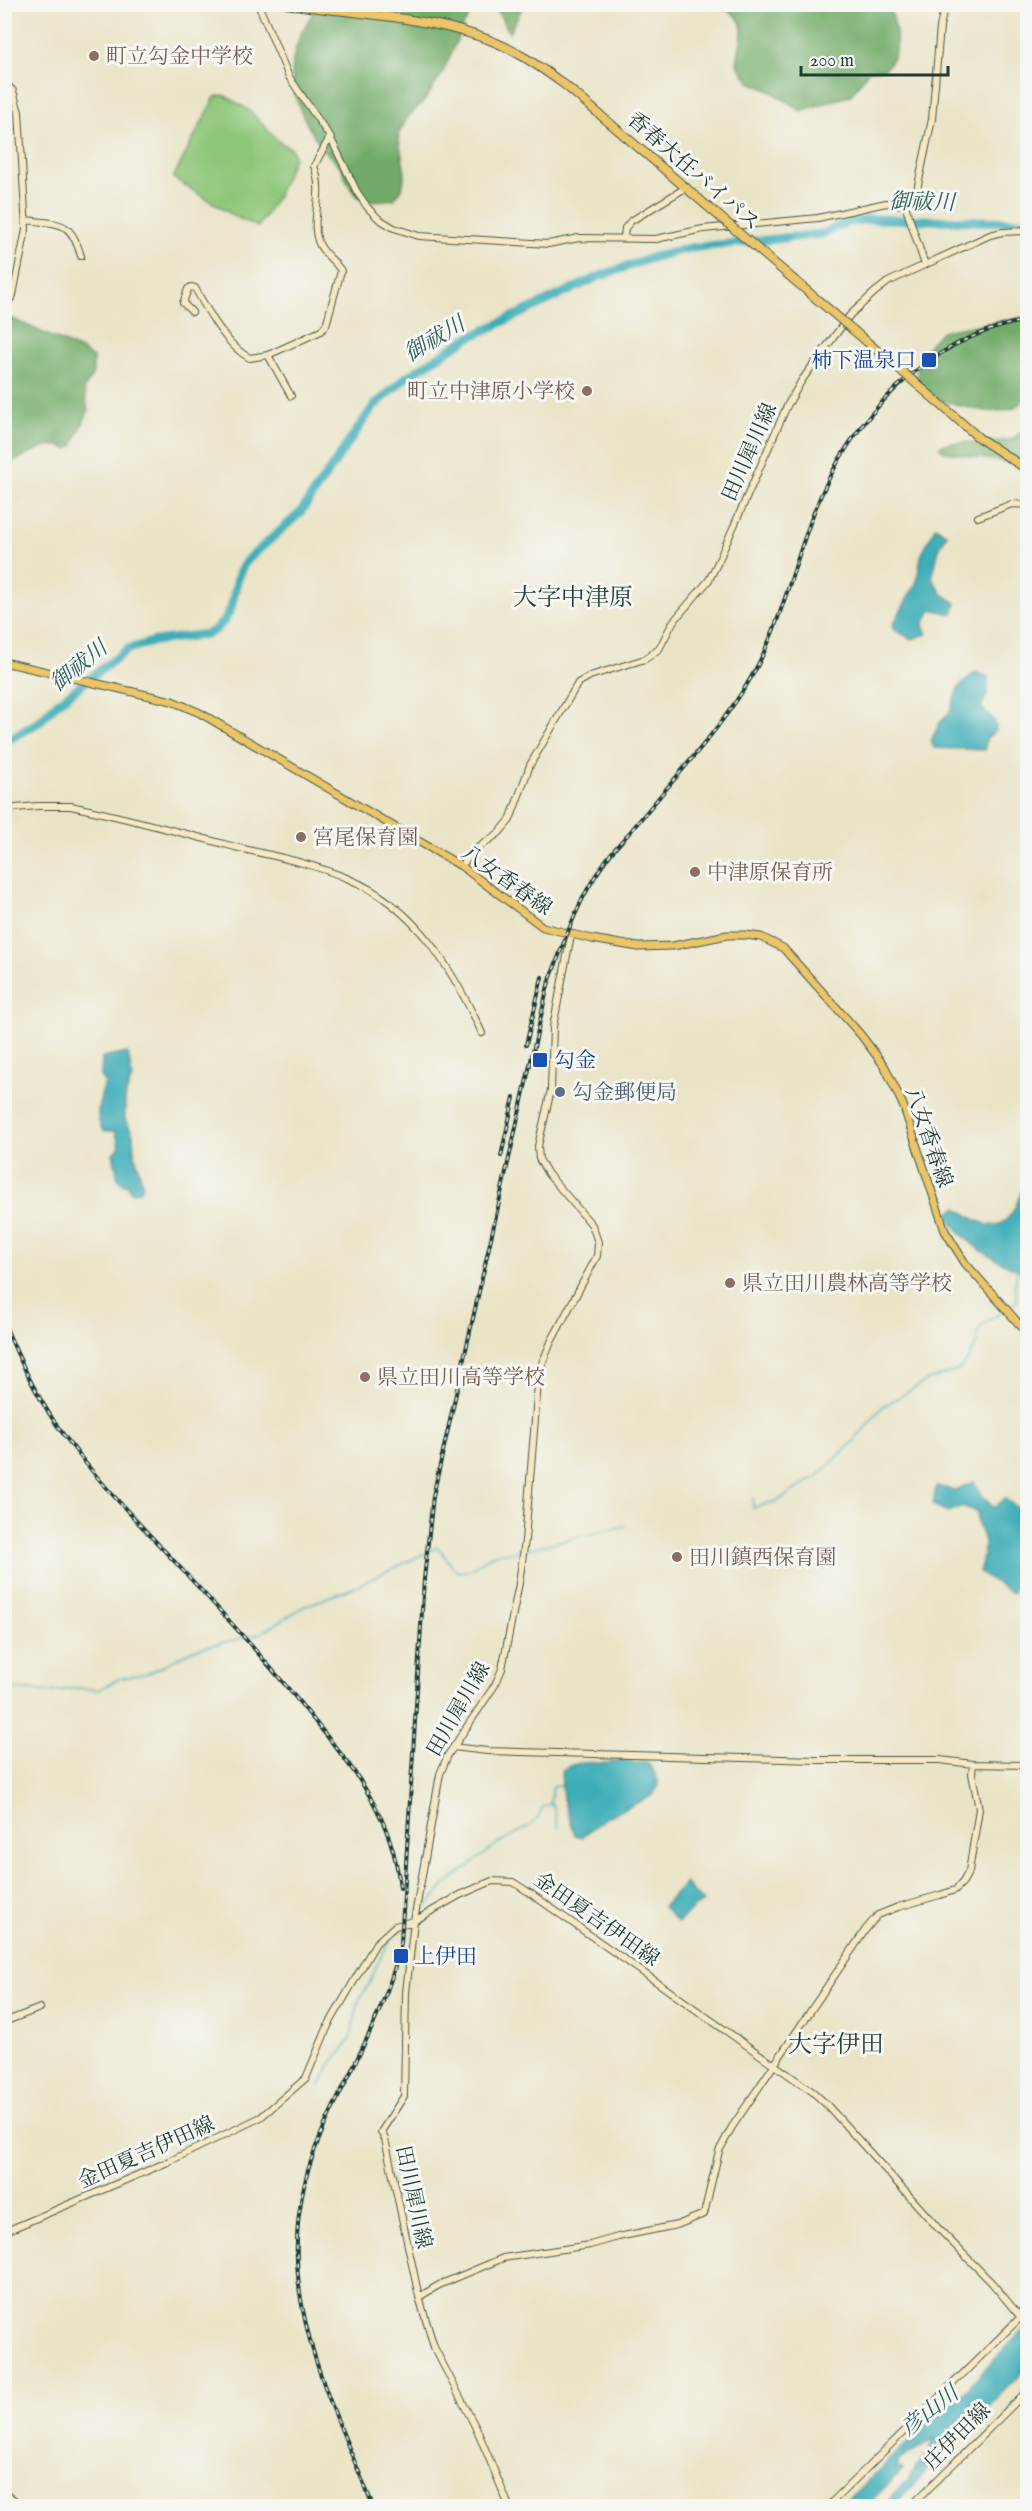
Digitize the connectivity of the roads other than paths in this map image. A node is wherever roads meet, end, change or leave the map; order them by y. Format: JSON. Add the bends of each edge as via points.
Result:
{"nodes":[{"id":1,"x":258,"y":4,"type":"edge"},
{"id":2,"x":286,"y":4,"type":"edge"},
{"id":3,"x":945,"y":4,"type":"edge"},
{"id":4,"x":4,"y":81,"type":"edge"},
{"id":5,"x":330,"y":137,"type":"junction"},
{"id":6,"x":687,"y":187,"type":"junction"},
{"id":7,"x":905,"y":207,"type":"junction"},
{"id":8,"x":26,"y":220,"type":"junction"},
{"id":9,"x":1028,"y":231,"type":"edge"},
{"id":10,"x":624,"y":237,"type":"junction"},
{"id":11,"x":81,"y":256,"type":"dead end"},
{"id":12,"x":925,"y":265,"type":"junction"},
{"id":13,"x":4,"y":309,"type":"edge"},
{"id":14,"x":192,"y":312,"type":"dead end"},
{"id":15,"x":268,"y":355,"type":"junction"},
{"id":16,"x":291,"y":396,"type":"dead end"},
{"id":17,"x":1028,"y":470,"type":"edge"},
{"id":18,"x":1028,"y":505,"type":"edge"},
{"id":19,"x":978,"y":517,"type":"dead end"},
{"id":20,"x":4,"y":662,"type":"edge"},
{"id":21,"x":4,"y":809,"type":"edge"},
{"id":22,"x":461,"y":866,"type":"junction"},
{"id":23,"x":571,"y":935,"type":"junction"},
{"id":24,"x":482,"y":1033,"type":"dead end"},
{"id":25,"x":1028,"y":1335,"type":"edge"},
{"id":26,"x":453,"y":1747,"type":"junction"},
{"id":27,"x":973,"y":1764,"type":"junction"},
{"id":28,"x":1028,"y":1765,"type":"edge"},
{"id":29,"x":414,"y":1922,"type":"junction"},
{"id":30,"x":40,"y":2008,"type":"dead end"},
{"id":31,"x":4,"y":2022,"type":"edge"},
{"id":32,"x":775,"y":2065,"type":"junction"},
{"id":33,"x":4,"y":2232,"type":"edge"},
{"id":34,"x":419,"y":2297,"type":"junction"},
{"id":35,"x":1028,"y":2310,"type":"edge"},
{"id":36,"x":1020,"y":2317,"type":"junction"},
{"id":37,"x":1027,"y":2325,"type":"edge"},
{"id":38,"x":1028,"y":2390,"type":"edge"},
{"id":39,"x":4,"y":2492,"type":"edge"},
{"id":40,"x":22,"y":2506,"type":"edge"},
{"id":41,"x":509,"y":2506,"type":"edge"},
{"id":42,"x":828,"y":2506,"type":"edge"},
{"id":43,"x":911,"y":2506,"type":"edge"}],
"edges":[{"from":1,"to":5,"type":"main road","via":[[289,77]]},
{"from":2,"to":6,"type":"highway","name":"香春大任バイパス","via":[[448,28],[501,45],[543,68]]},
{"from":3,"to":7,"type":"main road","via":[[932,119],[917,190]]},
{"from":4,"to":8,"type":"main road","via":[[13,91],[19,112]]},
{"from":5,"to":10,"type":"main road","via":[[368,208],[405,233],[548,244],[579,238]]},
{"from":5,"to":15,"type":"main road","via":[[314,166],[320,188],[317,239],[338,266],[341,277],[321,331]]},
{"from":6,"to":10,"type":"main road","via":[[631,221]]},
{"from":6,"to":17,"type":"highway","name":"香春大任バイパス","bridge":true,"via":[[980,438]]},
{"from":7,"to":10,"type":"main road","via":[[875,204],[818,218],[704,229],[656,239]]},
{"from":7,"to":12,"type":"main road"},
{"from":8,"to":11,"type":"main road","via":[[67,228],[74,235]]},
{"from":8,"to":13,"type":"main road","via":[[18,276]]},
{"from":9,"to":12,"type":"main road","name":"田川犀川線","via":[[990,235]]},
{"from":12,"to":22,"type":"main road","name":"田川犀川線","via":[[888,282],[850,315],[787,406],[709,580],[686,604],[651,656],[578,683],[530,765],[510,820]]},
{"from":14,"to":15,"type":"main road","via":[[183,303],[191,287],[236,350],[250,358]]},
{"from":15,"to":16,"type":"main road"},
{"from":18,"to":19,"type":"main road","via":[[1016,503]]},
{"from":20,"to":22,"type":"main road","name":"八女香春線","via":[[172,701],[200,713]]},
{"from":21,"to":24,"type":"main road","via":[[71,806],[313,866],[349,879],[394,907],[430,942],[464,994]]},
{"from":22,"to":23,"type":"main road","name":"八女香春線","via":[[536,924]]},
{"from":23,"to":25,"type":"main road","name":"八女香春線","via":[[655,947],[746,935],[761,937],[783,948],[885,1067],[903,1105],[945,1231],[965,1263]]},
{"from":23,"to":26,"type":"main road","name":"田川犀川線","via":[[554,1027],[550,1097],[538,1152],[543,1168],[592,1225],[598,1248],[539,1371],[525,1540],[502,1669]]},
{"from":26,"to":27,"type":"main road"},
{"from":26,"to":29,"type":"main road","name":"田川犀川線","via":[[440,1774]]},
{"from":27,"to":28,"type":"main road"},
{"from":27,"to":32,"type":"main road","via":[[979,1809],[969,1871],[963,1882],[948,1893],[878,1915]]},
{"from":29,"to":32,"type":"main road","name":"金田夏吉伊田線","via":[[492,1881],[513,1882]]},
{"from":29,"to":33,"type":"main road","name":"金田夏吉伊田線","via":[[395,1926],[376,1943],[328,2026],[306,2078],[274,2107],[245,2126],[170,2161]]},
{"from":29,"to":34,"type":"main road","name":"田川犀川線","via":[[406,1993],[404,2096],[381,2132]]},
{"from":30,"to":31,"type":"main road"},
{"from":32,"to":34,"type":"main road","via":[[719,2151],[704,2214],[677,2225],[590,2245],[503,2258]]},
{"from":32,"to":36,"type":"main road","name":"金田夏吉伊田線","via":[[827,2105]]},
{"from":34,"to":41,"type":"main road","name":"田川犀川線","via":[[434,2347],[478,2432]]},
{"from":35,"to":36,"type":"main road"},
{"from":36,"to":37,"type":"main road","name":"金田夏吉伊田線"},
{"from":36,"to":42,"type":"main road"},
{"from":38,"to":43,"type":"main road","name":"庄伊田線"},
{"from":39,"to":40,"type":"main road"}]}
